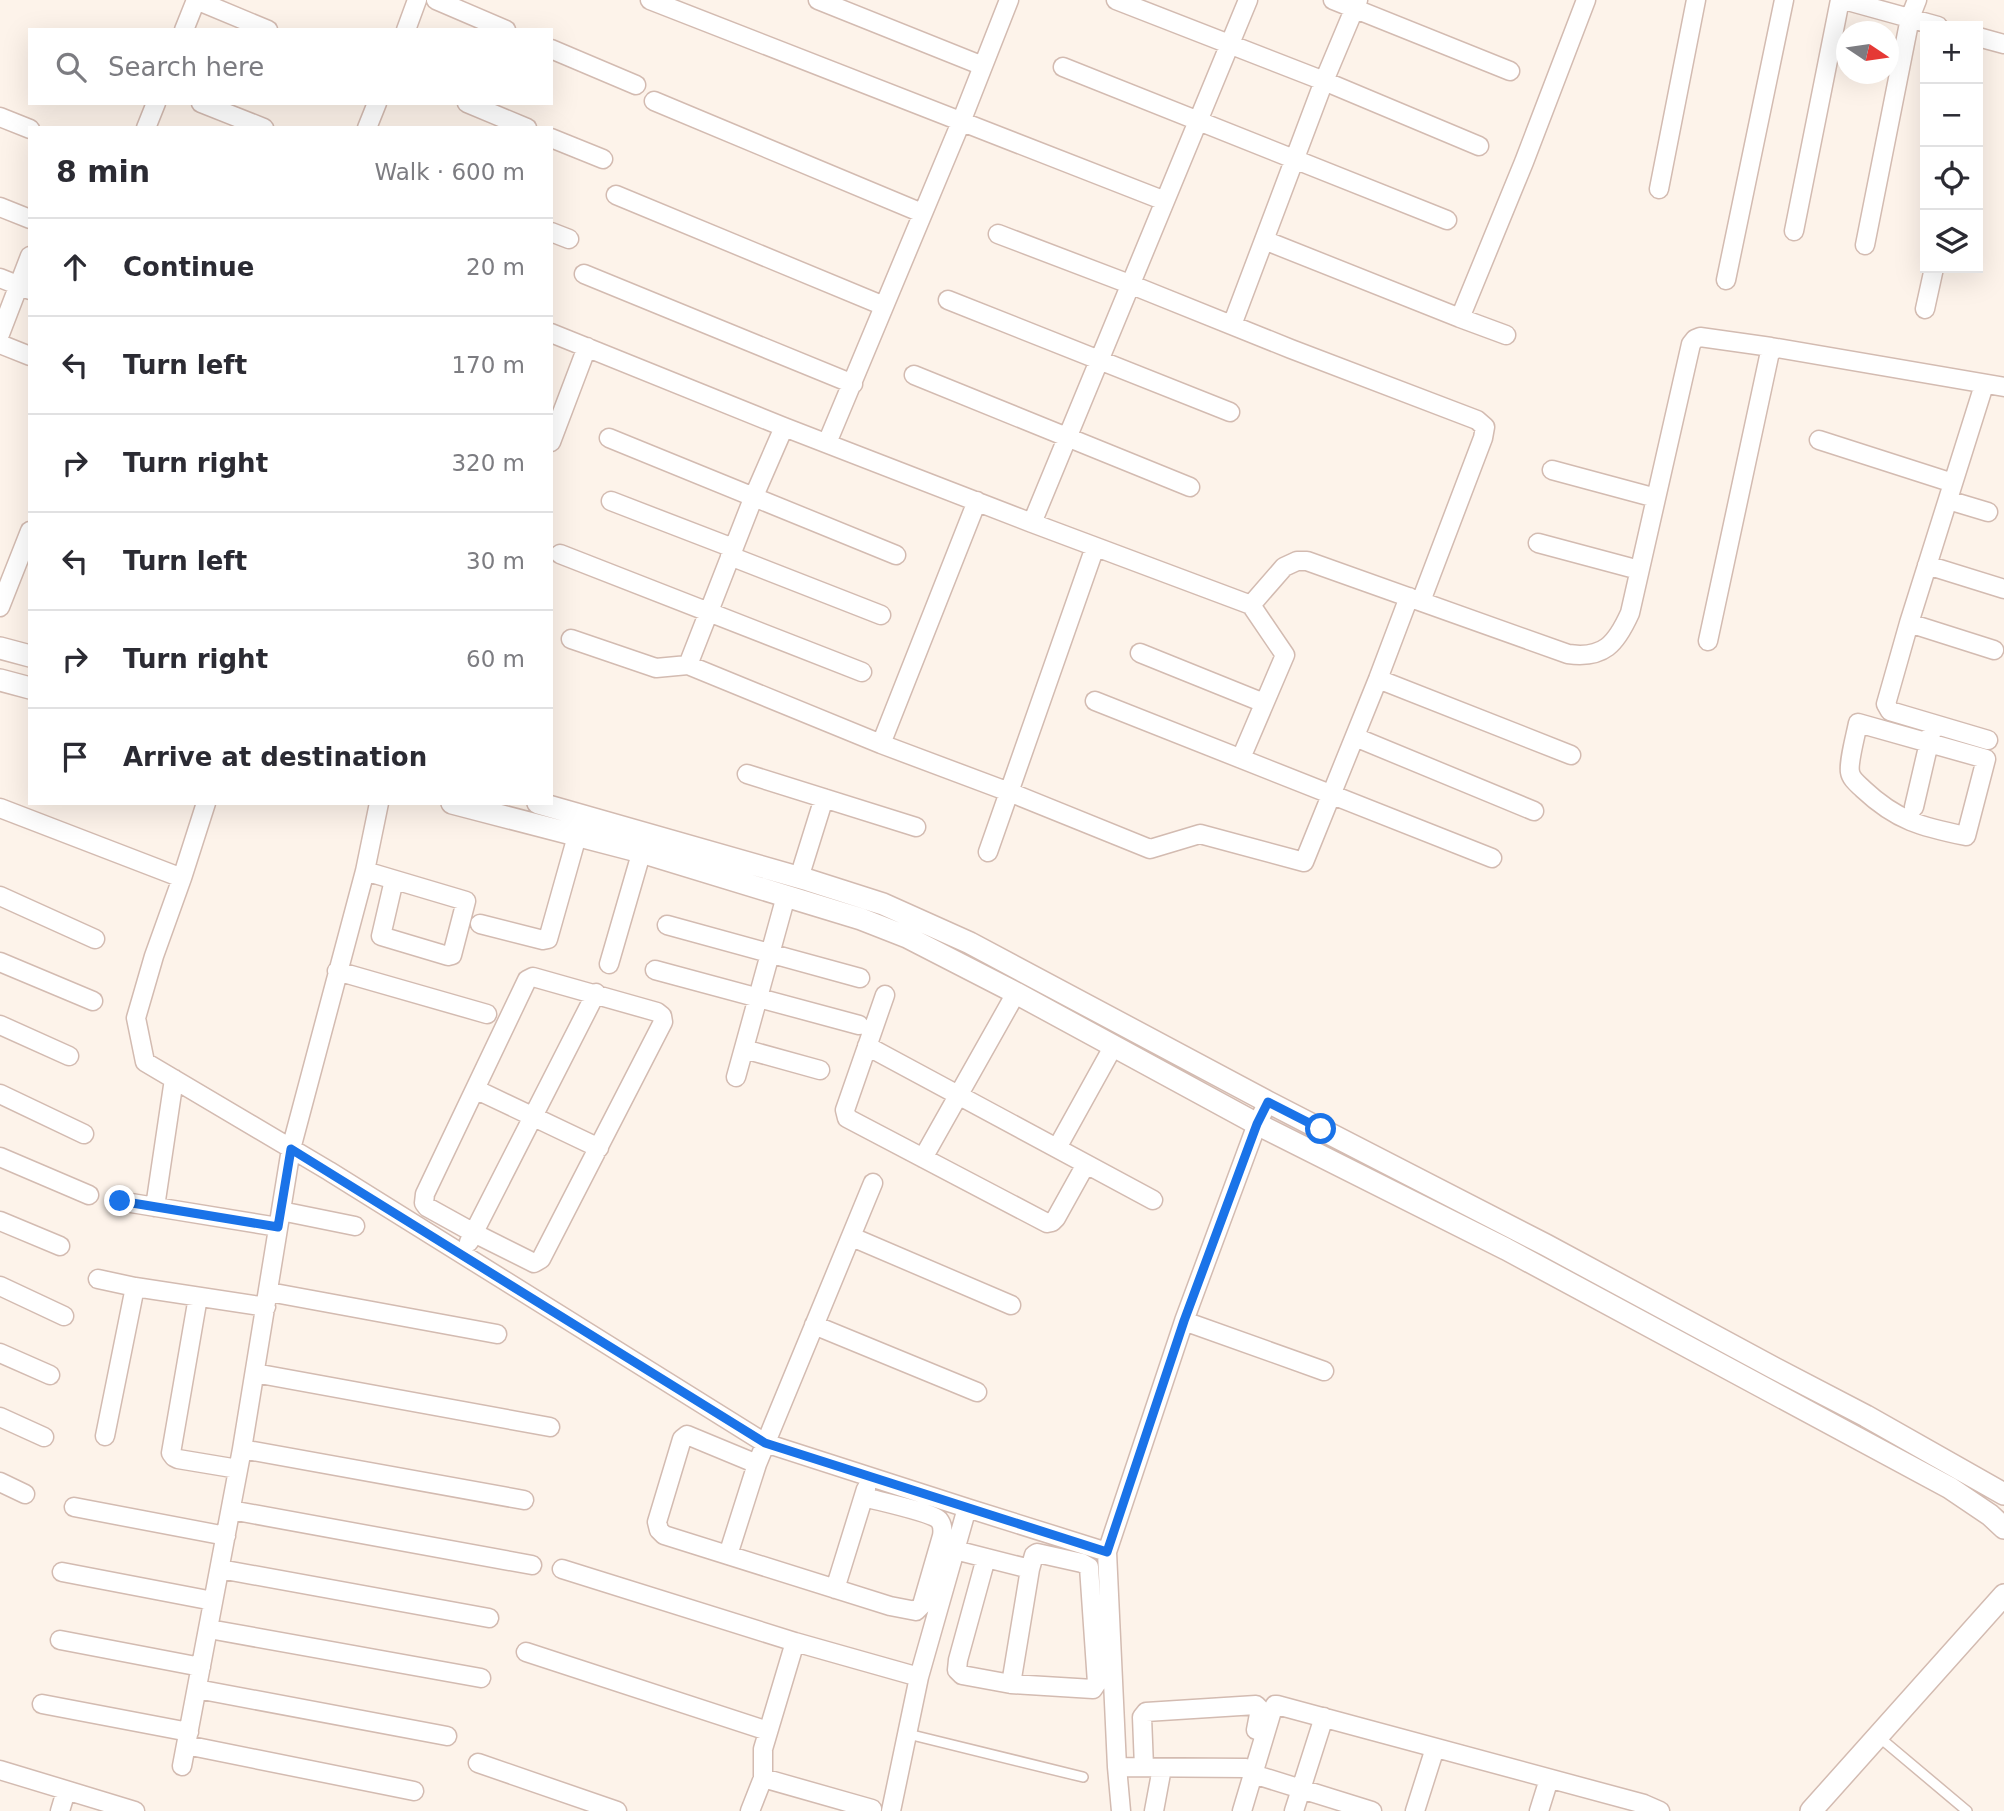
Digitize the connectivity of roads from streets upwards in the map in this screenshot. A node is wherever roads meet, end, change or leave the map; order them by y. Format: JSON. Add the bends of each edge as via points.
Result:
{"nodes":[{"id":1,"x":196,"y":0,"type":"edge"},
{"id":2,"x":417,"y":0,"type":"edge"},
{"id":3,"x":436,"y":0,"type":"edge"},
{"id":4,"x":650,"y":0,"type":"edge"},
{"id":5,"x":818,"y":0,"type":"edge"},
{"id":6,"x":1009,"y":0,"type":"edge"},
{"id":7,"x":1116,"y":0,"type":"edge"},
{"id":8,"x":1248,"y":0,"type":"edge"},
{"id":9,"x":1333,"y":0,"type":"edge"},
{"id":10,"x":1586,"y":0,"type":"edge"},
{"id":11,"x":1696,"y":0,"type":"edge"},
{"id":12,"x":1784,"y":0,"type":"edge"},
{"id":13,"x":1842,"y":0,"type":"edge"},
{"id":14,"x":1917,"y":0,"type":"edge"},
{"id":15,"x":1356,"y":4,"type":"edge"},
{"id":16,"x":1910,"y":18,"type":"junction"},
{"id":17,"x":1920,"y":21,"type":"edge"},
{"id":18,"x":185,"y":28,"type":"edge"},
{"id":19,"x":263,"y":28,"type":"edge"},
{"id":20,"x":407,"y":28,"type":"edge"},
{"id":21,"x":501,"y":28,"type":"edge"},
{"id":22,"x":1230,"y":44,"type":"junction"},
{"id":23,"x":1983,"y":44,"type":"edge"},
{"id":24,"x":2004,"y":44,"type":"edge"},
{"id":25,"x":553,"y":50,"type":"edge"},
{"id":26,"x":983,"y":66,"type":"junction"},
{"id":27,"x":1063,"y":67,"type":"dead end"},
{"id":28,"x":1510,"y":71,"type":"dead end"},
{"id":29,"x":1324,"y":80,"type":"junction"},
{"id":30,"x":636,"y":85,"type":"dead end"},
{"id":31,"x":654,"y":101,"type":"dead end"},
{"id":32,"x":155,"y":105,"type":"edge"},
{"id":33,"x":206,"y":105,"type":"edge"},
{"id":34,"x":376,"y":105,"type":"edge"},
{"id":35,"x":472,"y":105,"type":"edge"},
{"id":36,"x":0,"y":117,"type":"edge"},
{"id":37,"x":1198,"y":121,"type":"junction"},
{"id":38,"x":961,"y":122,"type":"junction"},
{"id":39,"x":147,"y":126,"type":"edge"},
{"id":40,"x":259,"y":126,"type":"edge"},
{"id":41,"x":368,"y":126,"type":"edge"},
{"id":42,"x":522,"y":126,"type":"edge"},
{"id":43,"x":28,"y":128,"type":"edge"},
{"id":44,"x":553,"y":139,"type":"edge"},
{"id":45,"x":1479,"y":146,"type":"dead end"},
{"id":46,"x":1295,"y":158,"type":"junction"},
{"id":47,"x":603,"y":159,"type":"dead end"},
{"id":48,"x":1660,"y":189,"type":"dead end"},
{"id":49,"x":616,"y":195,"type":"dead end"},
{"id":50,"x":1165,"y":201,"type":"junction"},
{"id":51,"x":0,"y":207,"type":"edge"},
{"id":52,"x":922,"y":213,"type":"junction"},
{"id":53,"x":28,"y":218,"type":"edge"},
{"id":54,"x":1447,"y":220,"type":"dead end"},
{"id":55,"x":1794,"y":231,"type":"dead end"},
{"id":56,"x":553,"y":233,"type":"edge"},
{"id":57,"x":998,"y":234,"type":"dead end"},
{"id":58,"x":569,"y":239,"type":"dead end"},
{"id":59,"x":1264,"y":240,"type":"junction"},
{"id":60,"x":1865,"y":245,"type":"dead end"},
{"id":61,"x":28,"y":267,"type":"edge"},
{"id":62,"x":1933,"y":273,"type":"edge"},
{"id":63,"x":583,"y":274,"type":"dead end"},
{"id":64,"x":0,"y":278,"type":"edge"},
{"id":65,"x":1726,"y":280,"type":"dead end"},
{"id":66,"x":1132,"y":285,"type":"junction"},
{"id":67,"x":24,"y":288,"type":"edge"},
{"id":68,"x":948,"y":300,"type":"dead end"},
{"id":69,"x":884,"y":306,"type":"junction"},
{"id":70,"x":1925,"y":309,"type":"dead end"},
{"id":71,"x":1460,"y":318,"type":"junction"},
{"id":72,"x":1231,"y":325,"type":"junction"},
{"id":73,"x":0,"y":334,"type":"edge"},
{"id":74,"x":553,"y":334,"type":"edge"},
{"id":75,"x":1506,"y":335,"type":"dead end"},
{"id":76,"x":0,"y":345,"type":"edge"},
{"id":77,"x":587,"y":347,"type":"junction"},
{"id":78,"x":1771,"y":347,"type":"junction"},
{"id":79,"x":28,"y":355,"type":"edge"},
{"id":80,"x":1100,"y":361,"type":"junction"},
{"id":81,"x":914,"y":375,"type":"dead end"},
{"id":82,"x":853,"y":384,"type":"junction"},
{"id":83,"x":1984,"y":384,"type":"junction"},
{"id":84,"x":2004,"y":387,"type":"edge"},
{"id":85,"x":1230,"y":412,"type":"dead end"},
{"id":86,"x":783,"y":427,"type":"junction"},
{"id":87,"x":553,"y":437,"type":"edge"},
{"id":88,"x":609,"y":438,"type":"dead end"},
{"id":89,"x":1068,"y":438,"type":"junction"},
{"id":90,"x":1819,"y":440,"type":"dead end"},
{"id":91,"x":827,"y":443,"type":"junction"},
{"id":92,"x":1552,"y":470,"type":"dead end"},
{"id":93,"x":1190,"y":487,"type":"dead end"},
{"id":94,"x":1950,"y":491,"type":"junction"},
{"id":95,"x":754,"y":496,"type":"junction"},
{"id":96,"x":1656,"y":498,"type":"junction"},
{"id":97,"x":611,"y":501,"type":"dead end"},
{"id":98,"x":977,"y":501,"type":"junction"},
{"id":99,"x":1988,"y":512,"type":"dead end"},
{"id":100,"x":1032,"y":523,"type":"junction"},
{"id":101,"x":28,"y":536,"type":"edge"},
{"id":102,"x":1538,"y":543,"type":"dead end"},
{"id":103,"x":1095,"y":547,"type":"junction"},
{"id":104,"x":732,"y":552,"type":"junction"},
{"id":105,"x":560,"y":554,"type":"dead end"},
{"id":106,"x":896,"y":555,"type":"dead end"},
{"id":107,"x":1927,"y":565,"type":"junction"},
{"id":108,"x":1639,"y":570,"type":"junction"},
{"id":109,"x":2004,"y":589,"type":"edge"},
{"id":110,"x":1415,"y":599,"type":"junction"},
{"id":111,"x":1251,"y":605,"type":"junction"},
{"id":112,"x":0,"y":607,"type":"edge"},
{"id":113,"x":708,"y":611,"type":"junction"},
{"id":114,"x":881,"y":615,"type":"dead end"},
{"id":115,"x":1909,"y":623,"type":"junction"},
{"id":116,"x":571,"y":639,"type":"dead end"},
{"id":117,"x":1708,"y":641,"type":"dead end"},
{"id":118,"x":0,"y":648,"type":"edge"},
{"id":119,"x":1994,"y":650,"type":"dead end"},
{"id":120,"x":1140,"y":653,"type":"dead end"},
{"id":121,"x":28,"y":655,"type":"edge"},
{"id":122,"x":688,"y":665,"type":"junction"},
{"id":123,"x":862,"y":672,"type":"dead end"},
{"id":124,"x":1378,"y":679,"type":"junction"},
{"id":125,"x":0,"y":680,"type":"edge"},
{"id":126,"x":28,"y":687,"type":"edge"},
{"id":127,"x":1095,"y":701,"type":"dead end"},
{"id":128,"x":1264,"y":703,"type":"junction"},
{"id":129,"x":1934,"y":724,"type":"junction"},
{"id":130,"x":1355,"y":737,"type":"junction"},
{"id":131,"x":1988,"y":740,"type":"dead end"},
{"id":132,"x":881,"y":744,"type":"junction"},
{"id":133,"x":1929,"y":744,"type":"junction"},
{"id":134,"x":1571,"y":755,"type":"dead end"},
{"id":135,"x":1241,"y":758,"type":"junction"},
{"id":136,"x":747,"y":774,"type":"dead end"},
{"id":137,"x":1009,"y":792,"type":"junction"},
{"id":138,"x":1332,"y":793,"type":"junction"},
{"id":139,"x":824,"y":798,"type":"junction"},
{"id":140,"x":205,"y":805,"type":"edge"},
{"id":141,"x":379,"y":805,"type":"edge"},
{"id":142,"x":460,"y":805,"type":"edge"},
{"id":143,"x":543,"y":805,"type":"edge"},
{"id":144,"x":1914,"y":807,"type":"dead end"},
{"id":145,"x":0,"y":808,"type":"edge"},
{"id":146,"x":1534,"y":811,"type":"dead end"},
{"id":147,"x":916,"y":827,"type":"dead end"},
{"id":148,"x":577,"y":836,"type":"junction"},
{"id":149,"x":644,"y":844,"type":"junction"},
{"id":150,"x":988,"y":852,"type":"dead end"},
{"id":151,"x":1492,"y":858,"type":"dead end"},
{"id":152,"x":365,"y":871,"type":"junction"},
{"id":153,"x":182,"y":877,"type":"junction"},
{"id":154,"x":799,"y":878,"type":"junction"},
{"id":155,"x":394,"y":880,"type":"junction"},
{"id":156,"x":786,"y":896,"type":"junction"},
{"id":157,"x":0,"y":897,"type":"edge"},
{"id":158,"x":480,"y":924,"type":"dead end"},
{"id":159,"x":667,"y":925,"type":"dead end"},
{"id":160,"x":95,"y":939,"type":"dead end"},
{"id":161,"x":769,"y":953,"type":"junction"},
{"id":162,"x":0,"y":962,"type":"edge"},
{"id":163,"x":609,"y":964,"type":"dead end"},
{"id":164,"x":655,"y":970,"type":"dead end"},
{"id":165,"x":337,"y":971,"type":"junction"},
{"id":166,"x":860,"y":978,"type":"dead end"},
{"id":167,"x":596,"y":993,"type":"junction"},
{"id":168,"x":1016,"y":993,"type":"junction"},
{"id":169,"x":886,"y":995,"type":"dead end"},
{"id":170,"x":758,"y":997,"type":"junction"},
{"id":171,"x":93,"y":1001,"type":"dead end"},
{"id":172,"x":487,"y":1014,"type":"dead end"},
{"id":173,"x":0,"y":1025,"type":"edge"},
{"id":174,"x":859,"y":1025,"type":"dead end"},
{"id":175,"x":867,"y":1046,"type":"junction"},
{"id":176,"x":1112,"y":1047,"type":"junction"},
{"id":177,"x":744,"y":1049,"type":"junction"},
{"id":178,"x":69,"y":1056,"type":"dead end"},
{"id":179,"x":820,"y":1070,"type":"dead end"},
{"id":180,"x":736,"y":1077,"type":"dead end"},
{"id":181,"x":174,"y":1079,"type":"junction"},
{"id":182,"x":475,"y":1088,"type":"junction"},
{"id":183,"x":0,"y":1094,"type":"edge"},
{"id":184,"x":959,"y":1094,"type":"junction"},
{"id":185,"x":1268,"y":1102,"type":"junction"},
{"id":186,"x":533,"y":1116,"type":"junction"},
{"id":187,"x":1257,"y":1124,"type":"junction"},
{"id":188,"x":84,"y":1133,"type":"dead end"},
{"id":189,"x":1057,"y":1147,"type":"junction"},
{"id":190,"x":599,"y":1148,"type":"junction"},
{"id":191,"x":291,"y":1149,"type":"junction"},
{"id":192,"x":0,"y":1157,"type":"edge"},
{"id":193,"x":923,"y":1158,"type":"junction"},
{"id":194,"x":1086,"y":1164,"type":"junction"},
{"id":195,"x":873,"y":1183,"type":"dead end"},
{"id":196,"x":89,"y":1195,"type":"dead end"},
{"id":197,"x":1153,"y":1200,"type":"dead end"},
{"id":198,"x":120,"y":1201,"type":"dead end"},
{"id":199,"x":155,"y":1207,"type":"junction"},
{"id":200,"x":279,"y":1219,"type":"junction"},
{"id":201,"x":0,"y":1221,"type":"edge"},
{"id":202,"x":355,"y":1226,"type":"dead end"},
{"id":203,"x":474,"y":1233,"type":"junction"},
{"id":204,"x":852,"y":1237,"type":"junction"},
{"id":205,"x":60,"y":1246,"type":"dead end"},
{"id":206,"x":463,"y":1254,"type":"junction"},
{"id":207,"x":97,"y":1279,"type":"dead end"},
{"id":208,"x":0,"y":1286,"type":"edge"},
{"id":209,"x":135,"y":1287,"type":"junction"},
{"id":210,"x":198,"y":1297,"type":"junction"},
{"id":211,"x":267,"y":1299,"type":"junction"},
{"id":212,"x":1011,"y":1305,"type":"dead end"},
{"id":213,"x":64,"y":1316,"type":"dead end"},
{"id":214,"x":1184,"y":1321,"type":"junction"},
{"id":215,"x":814,"y":1325,"type":"junction"},
{"id":216,"x":497,"y":1334,"type":"dead end"},
{"id":217,"x":0,"y":1353,"type":"edge"},
{"id":218,"x":1324,"y":1371,"type":"dead end"},
{"id":219,"x":255,"y":1373,"type":"junction"},
{"id":220,"x":50,"y":1375,"type":"dead end"},
{"id":221,"x":977,"y":1392,"type":"dead end"},
{"id":222,"x":0,"y":1417,"type":"edge"},
{"id":223,"x":550,"y":1427,"type":"dead end"},
{"id":224,"x":105,"y":1436,"type":"dead end"},
{"id":225,"x":44,"y":1437,"type":"dead end"},
{"id":226,"x":765,"y":1443,"type":"junction"},
{"id":227,"x":242,"y":1449,"type":"junction"},
{"id":228,"x":757,"y":1464,"type":"junction"},
{"id":229,"x":238,"y":1469,"type":"junction"},
{"id":230,"x":870,"y":1477,"type":"junction"},
{"id":231,"x":0,"y":1482,"type":"edge"},
{"id":232,"x":25,"y":1494,"type":"dead end"},
{"id":233,"x":2004,"y":1494,"type":"edge"},
{"id":234,"x":864,"y":1497,"type":"junction"},
{"id":235,"x":524,"y":1500,"type":"dead end"},
{"id":236,"x":74,"y":1507,"type":"dead end"},
{"id":237,"x":967,"y":1508,"type":"junction"},
{"id":238,"x":231,"y":1510,"type":"junction"},
{"id":239,"x":2004,"y":1528,"type":"edge"},
{"id":240,"x":226,"y":1536,"type":"junction"},
{"id":241,"x":955,"y":1550,"type":"junction"},
{"id":242,"x":1107,"y":1552,"type":"junction"},
{"id":243,"x":727,"y":1555,"type":"junction"},
{"id":244,"x":986,"y":1558,"type":"junction"},
{"id":245,"x":531,"y":1565,"type":"dead end"},
{"id":246,"x":220,"y":1569,"type":"junction"},
{"id":247,"x":562,"y":1569,"type":"dead end"},
{"id":248,"x":1030,"y":1569,"type":"junction"},
{"id":249,"x":62,"y":1573,"type":"dead end"},
{"id":250,"x":835,"y":1589,"type":"junction"},
{"id":251,"x":2004,"y":1595,"type":"edge"},
{"id":252,"x":213,"y":1601,"type":"junction"},
{"id":253,"x":489,"y":1618,"type":"dead end"},
{"id":254,"x":209,"y":1629,"type":"junction"},
{"id":255,"x":60,"y":1640,"type":"dead end"},
{"id":256,"x":795,"y":1642,"type":"junction"},
{"id":257,"x":526,"y":1652,"type":"dead end"},
{"id":258,"x":201,"y":1667,"type":"junction"},
{"id":259,"x":919,"y":1677,"type":"junction"},
{"id":260,"x":481,"y":1678,"type":"dead end"},
{"id":261,"x":1011,"y":1684,"type":"junction"},
{"id":262,"x":197,"y":1689,"type":"junction"},
{"id":263,"x":41,"y":1704,"type":"dead end"},
{"id":264,"x":1324,"y":1717,"type":"junction"},
{"id":265,"x":768,"y":1731,"type":"junction"},
{"id":266,"x":447,"y":1737,"type":"dead end"},
{"id":267,"x":188,"y":1738,"type":"junction"},
{"id":268,"x":1435,"y":1748,"type":"junction"},
{"id":269,"x":478,"y":1763,"type":"dead end"},
{"id":270,"x":182,"y":1766,"type":"dead end"},
{"id":271,"x":1117,"y":1767,"type":"junction"},
{"id":272,"x":1153,"y":1767,"type":"junction"},
{"id":273,"x":1250,"y":1771,"type":"junction"},
{"id":274,"x":1,"y":1772,"type":"edge"},
{"id":275,"x":763,"y":1778,"type":"junction"},
{"id":276,"x":1549,"y":1779,"type":"junction"},
{"id":277,"x":1301,"y":1789,"type":"junction"},
{"id":278,"x":66,"y":1791,"type":"junction"},
{"id":279,"x":414,"y":1791,"type":"dead end"},
{"id":280,"x":872,"y":1808,"type":"dead end"},
{"id":281,"x":60,"y":1811,"type":"edge"},
{"id":282,"x":132,"y":1811,"type":"edge"},
{"id":283,"x":617,"y":1811,"type":"edge"},
{"id":284,"x":750,"y":1811,"type":"edge"},
{"id":285,"x":891,"y":1811,"type":"edge"},
{"id":286,"x":1121,"y":1811,"type":"edge"},
{"id":287,"x":1154,"y":1811,"type":"edge"},
{"id":288,"x":1235,"y":1811,"type":"edge"},
{"id":289,"x":1242,"y":1811,"type":"edge"},
{"id":290,"x":1294,"y":1811,"type":"edge"},
{"id":291,"x":1372,"y":1811,"type":"edge"},
{"id":292,"x":1415,"y":1811,"type":"edge"},
{"id":293,"x":1539,"y":1811,"type":"edge"},
{"id":294,"x":1660,"y":1811,"type":"edge"},
{"id":295,"x":1811,"y":1811,"type":"edge"}],
"edges":[{"from":1,"to":18,"type":"street"},
{"from":1,"to":19,"type":"street"},
{"from":2,"to":20,"type":"street"},
{"from":3,"to":21,"type":"street"},
{"from":4,"to":38,"type":"street"},
{"from":5,"to":26,"type":"street"},
{"from":6,"to":26,"type":"street"},
{"from":7,"to":22,"type":"street"},
{"from":8,"to":22,"type":"street"},
{"from":9,"to":15,"type":"street"},
{"from":10,"to":71,"type":"street"},
{"from":11,"to":48,"type":"street"},
{"from":12,"to":65,"type":"street"},
{"from":13,"to":16,"type":"street"},
{"from":13,"to":55,"type":"street"},
{"from":14,"to":16,"type":"street"},
{"from":15,"to":28,"type":"street"},
{"from":15,"to":29,"type":"street"},
{"from":16,"to":17,"type":"street"},
{"from":16,"to":60,"type":"street"},
{"from":22,"to":29,"type":"street"},
{"from":22,"to":37,"type":"street"},
{"from":23,"to":24,"type":"street"},
{"from":25,"to":30,"type":"street"},
{"from":26,"to":38,"type":"street"},
{"from":27,"to":37,"type":"street"},
{"from":29,"to":45,"type":"street"},
{"from":29,"to":46,"type":"street"},
{"from":31,"to":52,"type":"street"},
{"from":32,"to":39,"type":"street"},
{"from":33,"to":40,"type":"street"},
{"from":34,"to":41,"type":"street"},
{"from":35,"to":42,"type":"street"},
{"from":36,"to":43,"type":"street"},
{"from":37,"to":46,"type":"street"},
{"from":37,"to":50,"type":"street"},
{"from":38,"to":50,"type":"street"},
{"from":38,"to":52,"type":"street"},
{"from":44,"to":47,"type":"street"},
{"from":46,"to":54,"type":"street"},
{"from":46,"to":59,"type":"street"},
{"from":49,"to":69,"type":"street"},
{"from":50,"to":66,"type":"street"},
{"from":51,"to":53,"type":"street"},
{"from":52,"to":69,"type":"street"},
{"from":56,"to":58,"type":"street"},
{"from":57,"to":66,"type":"street"},
{"from":59,"to":71,"type":"street"},
{"from":59,"to":72,"type":"street"},
{"from":61,"to":67,"type":"street"},
{"from":62,"to":70,"type":"street"},
{"from":63,"to":82,"type":"street"},
{"from":64,"to":67,"type":"street"},
{"from":66,"to":72,"type":"street"},
{"from":66,"to":80,"type":"street"},
{"from":67,"to":73,"type":"street"},
{"from":68,"to":80,"type":"street"},
{"from":69,"to":82,"type":"street"},
{"from":71,"to":75,"type":"street"},
{"from":72,"to":110,"type":"street","via":[[1477,420],[1485,427]]},
{"from":74,"to":77,"type":"street"},
{"from":76,"to":79,"type":"street"},
{"from":77,"to":86,"type":"street"},
{"from":77,"to":87,"type":"street"},
{"from":78,"to":83,"type":"street"},
{"from":78,"to":96,"type":"street","via":[[1700,337],[1691,344]]},
{"from":78,"to":117,"type":"street"},
{"from":80,"to":85,"type":"street"},
{"from":80,"to":89,"type":"street"},
{"from":81,"to":89,"type":"street"},
{"from":82,"to":91,"type":"street"},
{"from":83,"to":84,"type":"street"},
{"from":83,"to":94,"type":"street"},
{"from":86,"to":91,"type":"street"},
{"from":86,"to":95,"type":"street"},
{"from":88,"to":95,"type":"street"},
{"from":89,"to":93,"type":"street"},
{"from":89,"to":100,"type":"street"},
{"from":90,"to":94,"type":"street"},
{"from":91,"to":98,"type":"street"},
{"from":92,"to":96,"type":"street"},
{"from":94,"to":99,"type":"street"},
{"from":94,"to":107,"type":"street"},
{"from":95,"to":104,"type":"street"},
{"from":95,"to":106,"type":"street"},
{"from":96,"to":108,"type":"street"},
{"from":97,"to":104,"type":"street"},
{"from":98,"to":100,"type":"street"},
{"from":98,"to":132,"type":"street"},
{"from":100,"to":103,"type":"street"},
{"from":101,"to":112,"type":"street"},
{"from":102,"to":108,"type":"street"},
{"from":103,"to":111,"type":"street"},
{"from":103,"to":137,"type":"street"},
{"from":104,"to":113,"type":"street"},
{"from":104,"to":114,"type":"street"},
{"from":105,"to":113,"type":"street"},
{"from":107,"to":109,"type":"street"},
{"from":107,"to":115,"type":"street"},
{"from":108,"to":110,"type":"street","via":[[1623,626],[1609,646],[1584,656]]},
{"from":110,"to":111,"type":"street","via":[[1297,561],[1284,567]]},
{"from":110,"to":124,"type":"street"},
{"from":111,"to":128,"type":"street","via":[[1285,655]]},
{"from":113,"to":122,"type":"street"},
{"from":113,"to":123,"type":"street"},
{"from":115,"to":119,"type":"street"},
{"from":115,"to":129,"type":"street","via":[[1886,704],[1890,711]]},
{"from":116,"to":122,"type":"street","via":[[656,668]]},
{"from":118,"to":121,"type":"street"},
{"from":120,"to":128,"type":"street"},
{"from":122,"to":132,"type":"street"},
{"from":124,"to":130,"type":"street"},
{"from":124,"to":134,"type":"street"},
{"from":125,"to":126,"type":"street"},
{"from":127,"to":135,"type":"street"},
{"from":128,"to":135,"type":"street"},
{"from":129,"to":131,"type":"street"},
{"from":129,"to":133,"type":"street"},
{"from":130,"to":138,"type":"street"},
{"from":130,"to":146,"type":"street"},
{"from":132,"to":137,"type":"street"},
{"from":133,"to":133,"type":"street","via":[[1986,759],[1966,836],[1924,827],[1881,806],[1849,771],[1858,723]]},
{"from":133,"to":144,"type":"street"},
{"from":135,"to":138,"type":"street"},
{"from":136,"to":139,"type":"street"},
{"from":137,"to":138,"type":"street","via":[[1150,849],[1200,834],[1304,862]]},
{"from":137,"to":150,"type":"street"},
{"from":138,"to":151,"type":"street"},
{"from":139,"to":147,"type":"street"},
{"from":139,"to":154,"type":"street"},
{"from":140,"to":153,"type":"street"},
{"from":141,"to":152,"type":"street"},
{"from":142,"to":148,"type":"street"},
{"from":143,"to":149,"type":"street"},
{"from":145,"to":153,"type":"street"},
{"from":148,"to":149,"type":"street"},
{"from":148,"to":158,"type":"street","via":[[548,939]]},
{"from":149,"to":154,"type":"street"},
{"from":149,"to":156,"type":"street"},
{"from":149,"to":163,"type":"street"},
{"from":152,"to":155,"type":"street"},
{"from":152,"to":165,"type":"street"},
{"from":153,"to":181,"type":"street","via":[[136,1018],[145,1062]]},
{"from":154,"to":185,"type":"street","via":[[883,904],[970,943]]},
{"from":155,"to":155,"type":"street","via":[[380,935],[453,955],[466,901]]},
{"from":156,"to":161,"type":"street"},
{"from":156,"to":168,"type":"street","via":[[907,937]]},
{"from":157,"to":160,"type":"street"},
{"from":159,"to":161,"type":"street"},
{"from":161,"to":166,"type":"street"},
{"from":161,"to":170,"type":"street"},
{"from":162,"to":171,"type":"street"},
{"from":164,"to":170,"type":"street"},
{"from":165,"to":172,"type":"street"},
{"from":165,"to":191,"type":"street"},
{"from":167,"to":182,"type":"street","via":[[530,978]]},
{"from":167,"to":186,"type":"street"},
{"from":167,"to":190,"type":"street","via":[[657,1012],[663,1022]]},
{"from":168,"to":176,"type":"street"},
{"from":168,"to":184,"type":"street"},
{"from":169,"to":175,"type":"street"},
{"from":170,"to":174,"type":"street"},
{"from":170,"to":177,"type":"street"},
{"from":173,"to":178,"type":"street"},
{"from":175,"to":184,"type":"street"},
{"from":175,"to":193,"type":"street","via":[[845,1116]]},
{"from":176,"to":187,"type":"street"},
{"from":176,"to":189,"type":"street"},
{"from":177,"to":179,"type":"street"},
{"from":177,"to":180,"type":"street"},
{"from":181,"to":191,"type":"street"},
{"from":181,"to":199,"type":"street"},
{"from":182,"to":186,"type":"street"},
{"from":182,"to":203,"type":"street","via":[[424,1199],[427,1207]]},
{"from":183,"to":188,"type":"street"},
{"from":184,"to":189,"type":"street"},
{"from":184,"to":193,"type":"street"},
{"from":185,"to":187,"type":"street"},
{"from":185,"to":233,"type":"street","via":[[1546,1245]]},
{"from":186,"to":190,"type":"street"},
{"from":186,"to":203,"type":"street"},
{"from":187,"to":214,"type":"street"},
{"from":187,"to":239,"type":"street","via":[[1506,1250],[1950,1488]]},
{"from":189,"to":194,"type":"street"},
{"from":190,"to":203,"type":"street","via":[[541,1259],[534,1262]]},
{"from":191,"to":200,"type":"street"},
{"from":191,"to":206,"type":"street"},
{"from":192,"to":196,"type":"street"},
{"from":193,"to":194,"type":"street","via":[[1047,1223],[1056,1218]]},
{"from":194,"to":197,"type":"street"},
{"from":195,"to":204,"type":"street"},
{"from":198,"to":199,"type":"street"},
{"from":199,"to":200,"type":"street"},
{"from":200,"to":202,"type":"street"},
{"from":200,"to":211,"type":"street"},
{"from":201,"to":205,"type":"street"},
{"from":203,"to":206,"type":"street"},
{"from":204,"to":212,"type":"street"},
{"from":204,"to":215,"type":"street"},
{"from":206,"to":226,"type":"street"},
{"from":207,"to":209,"type":"street"},
{"from":208,"to":213,"type":"street"},
{"from":209,"to":210,"type":"street"},
{"from":209,"to":224,"type":"street"},
{"from":210,"to":211,"type":"street"},
{"from":210,"to":229,"type":"street","via":[[171,1453],[177,1459]]},
{"from":211,"to":216,"type":"street"},
{"from":211,"to":219,"type":"street"},
{"from":214,"to":218,"type":"street"},
{"from":214,"to":242,"type":"street"},
{"from":215,"to":221,"type":"street"},
{"from":215,"to":226,"type":"street"},
{"from":217,"to":220,"type":"street"},
{"from":219,"to":223,"type":"street"},
{"from":219,"to":227,"type":"street"},
{"from":222,"to":225,"type":"street"},
{"from":226,"to":228,"type":"street"},
{"from":226,"to":230,"type":"street"},
{"from":227,"to":229,"type":"street"},
{"from":227,"to":235,"type":"street"},
{"from":228,"to":243,"type":"street"},
{"from":228,"to":243,"type":"street","via":[[691,1436],[682,1439],[657,1522],[659,1530]]},
{"from":229,"to":238,"type":"street"},
{"from":230,"to":234,"type":"street"},
{"from":230,"to":237,"type":"street"},
{"from":231,"to":232,"type":"street"},
{"from":234,"to":250,"type":"street"},
{"from":234,"to":250,"type":"street","via":[[941,1522],[942,1536],[922,1605],[907,1611]]},
{"from":236,"to":240,"type":"street"},
{"from":237,"to":241,"type":"street"},
{"from":237,"to":242,"type":"street"},
{"from":238,"to":240,"type":"street"},
{"from":238,"to":245,"type":"street"},
{"from":240,"to":246,"type":"street"},
{"from":241,"to":244,"type":"street"},
{"from":241,"to":259,"type":"street"},
{"from":242,"to":271,"type":"street"},
{"from":243,"to":250,"type":"street"},
{"from":244,"to":248,"type":"street"},
{"from":244,"to":261,"type":"street","via":[[957,1670],[962,1675]]},
{"from":246,"to":252,"type":"street"},
{"from":246,"to":253,"type":"street"},
{"from":247,"to":256,"type":"street"},
{"from":248,"to":261,"type":"street"},
{"from":248,"to":261,"type":"street","via":[[1037,1553],[1089,1567],[1097,1683],[1093,1689]]},
{"from":249,"to":252,"type":"street"},
{"from":251,"to":295,"type":"street"},
{"from":252,"to":254,"type":"street"},
{"from":254,"to":258,"type":"street"},
{"from":254,"to":260,"type":"street"},
{"from":255,"to":258,"type":"street"},
{"from":256,"to":259,"type":"street"},
{"from":256,"to":265,"type":"street"},
{"from":257,"to":265,"type":"street"},
{"from":258,"to":262,"type":"street"},
{"from":259,"to":285,"type":"street"},
{"from":262,"to":266,"type":"street"},
{"from":262,"to":267,"type":"street"},
{"from":263,"to":267,"type":"street"},
{"from":264,"to":268,"type":"street"},
{"from":264,"to":273,"type":"street","via":[[1275,1706]]},
{"from":264,"to":277,"type":"street"},
{"from":265,"to":275,"type":"street"},
{"from":267,"to":270,"type":"street"},
{"from":267,"to":279,"type":"street"},
{"from":268,"to":276,"type":"street"},
{"from":268,"to":292,"type":"street"},
{"from":269,"to":283,"type":"street"},
{"from":271,"to":272,"type":"street"},
{"from":271,"to":286,"type":"street"},
{"from":272,"to":273,"type":"street"},
{"from":272,"to":273,"type":"street","via":[[1142,1717],[1146,1712],[1250,1704],[1260,1709],[1260,1714]]},
{"from":272,"to":287,"type":"street"},
{"from":273,"to":277,"type":"street"},
{"from":273,"to":288,"type":"street"},
{"from":273,"to":289,"type":"street"},
{"from":274,"to":278,"type":"street"},
{"from":275,"to":280,"type":"street"},
{"from":275,"to":284,"type":"street"},
{"from":276,"to":293,"type":"street"},
{"from":276,"to":294,"type":"street"},
{"from":277,"to":290,"type":"street"},
{"from":277,"to":291,"type":"street"},
{"from":278,"to":281,"type":"street"},
{"from":278,"to":282,"type":"street"}]}
